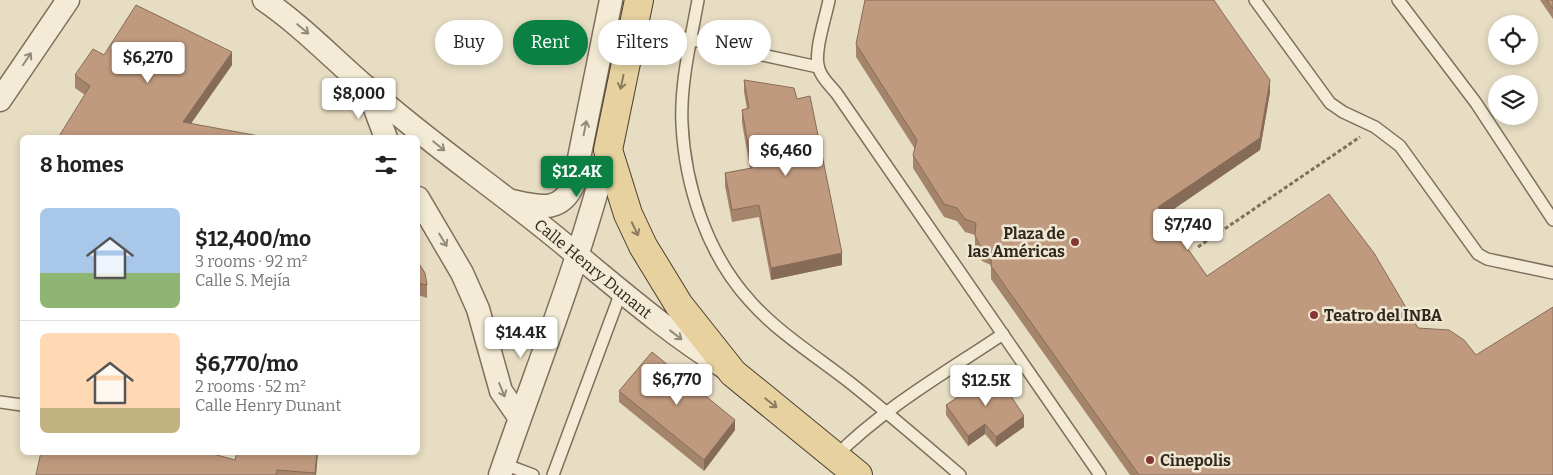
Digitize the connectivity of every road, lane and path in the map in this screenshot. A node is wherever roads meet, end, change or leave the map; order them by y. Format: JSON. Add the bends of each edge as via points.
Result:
{"nodes":[{"id":1,"x":68,"y":0,"type":"edge"},
{"id":2,"x":611,"y":0,"type":"edge"},
{"id":3,"x":639,"y":0,"type":"edge"},
{"id":4,"x":698,"y":0,"type":"edge"},
{"id":5,"x":829,"y":0,"type":"edge"},
{"id":6,"x":1255,"y":0,"type":"edge"},
{"id":7,"x":1398,"y":0,"type":"edge"},
{"id":8,"x":275,"y":3,"type":"edge"},
{"id":9,"x":635,"y":20,"type":"edge"},
{"id":10,"x":687,"y":39,"type":"edge"},
{"id":11,"x":691,"y":40,"type":"junction"},
{"id":12,"x":625,"y":65,"type":"edge"},
{"id":13,"x":818,"y":67,"type":"junction"},
{"id":14,"x":367,"y":89,"type":"junction"},
{"id":15,"x":0,"y":100,"type":"edge"},
{"id":16,"x":1375,"y":127,"type":"junction"},
{"id":17,"x":385,"y":135,"type":"edge"},
{"id":18,"x":608,"y":150,"type":"junction"},
{"id":19,"x":506,"y":200,"type":"junction"},
{"id":20,"x":420,"y":201,"type":"edge"},
{"id":21,"x":1553,"y":220,"type":"edge"},
{"id":22,"x":1198,"y":247,"type":"dead end"},
{"id":23,"x":578,"y":256,"type":"junction"},
{"id":24,"x":1553,"y":273,"type":"edge"},
{"id":25,"x":622,"y":292,"type":"junction"},
{"id":26,"x":1002,"y":334,"type":"junction"},
{"id":27,"x":733,"y":373,"type":"junction"},
{"id":28,"x":0,"y":402,"type":"edge"},
{"id":29,"x":20,"y":405,"type":"edge"},
{"id":30,"x":888,"y":413,"type":"junction"},
{"id":31,"x":520,"y":417,"type":"junction"},
{"id":32,"x":836,"y":456,"type":"junction"},
{"id":33,"x":502,"y":470,"type":"edge"},
{"id":34,"x":533,"y":475,"type":"edge"},
{"id":35,"x":553,"y":475,"type":"edge"},
{"id":36,"x":858,"y":475,"type":"edge"},
{"id":37,"x":960,"y":475,"type":"edge"},
{"id":38,"x":1100,"y":475,"type":"edge"}],
"edges":[{"from":15,"to":1,"type":"street","one_way":true},
{"from":19,"to":2,"type":"street","one_way":true,"via":[[546,206],[560,203],[570,194]]},
{"from":3,"to":9,"type":"main road"},
{"from":4,"to":11,"type":"lane"},
{"from":5,"to":13,"type":"lane"},
{"from":6,"to":16,"type":"lane","via":[[1330,103]]},
{"from":7,"to":21,"type":"lane","via":[[1476,103]]},
{"from":8,"to":14,"type":"street","name":"Calle Henry Dunant","one_way":true},
{"from":10,"to":11,"type":"lane"},
{"from":11,"to":13,"type":"lane"},
{"from":11,"to":30,"type":"lane","via":[[682,97],[684,152],[707,234],[727,272],[750,302],[783,331]]},
{"from":12,"to":18,"type":"main road","one_way":true},
{"from":13,"to":26,"type":"lane"},
{"from":14,"to":17,"type":"street"},
{"from":14,"to":19,"type":"street","name":"Calle Henry Dunant","one_way":true},
{"from":16,"to":22,"type":"path"},
{"from":16,"to":24,"type":"lane","via":[[1400,146],[1478,254],[1487,259]]},
{"from":18,"to":23,"type":"street"},
{"from":18,"to":27,"type":"main road","one_way":true,"via":[[628,214],[643,246],[679,305]]},
{"from":19,"to":23,"type":"street","name":"Calle Henry Dunant"},
{"from":20,"to":31,"type":"street","one_way":true,"via":[[462,273],[478,309],[500,391]]},
{"from":23,"to":25,"type":"street","name":"Calle Henry Dunant"},
{"from":23,"to":31,"type":"street"},
{"from":25,"to":27,"type":"street","name":"Calle Henry Dunant","one_way":true,"via":[[690,346]]},
{"from":25,"to":35,"type":"lane"},
{"from":26,"to":30,"type":"lane"},
{"from":26,"to":38,"type":"lane"},
{"from":27,"to":32,"type":"main road","name":"Calle Henry Dunant","one_way":true},
{"from":28,"to":29,"type":"lane"},
{"from":30,"to":32,"type":"lane","via":[[851,440]]},
{"from":30,"to":37,"type":"lane"},
{"from":31,"to":33,"type":"street"},
{"from":32,"to":36,"type":"main road","name":"Calle Henry Dunant"},
{"from":33,"to":34,"type":"lane"}]}
